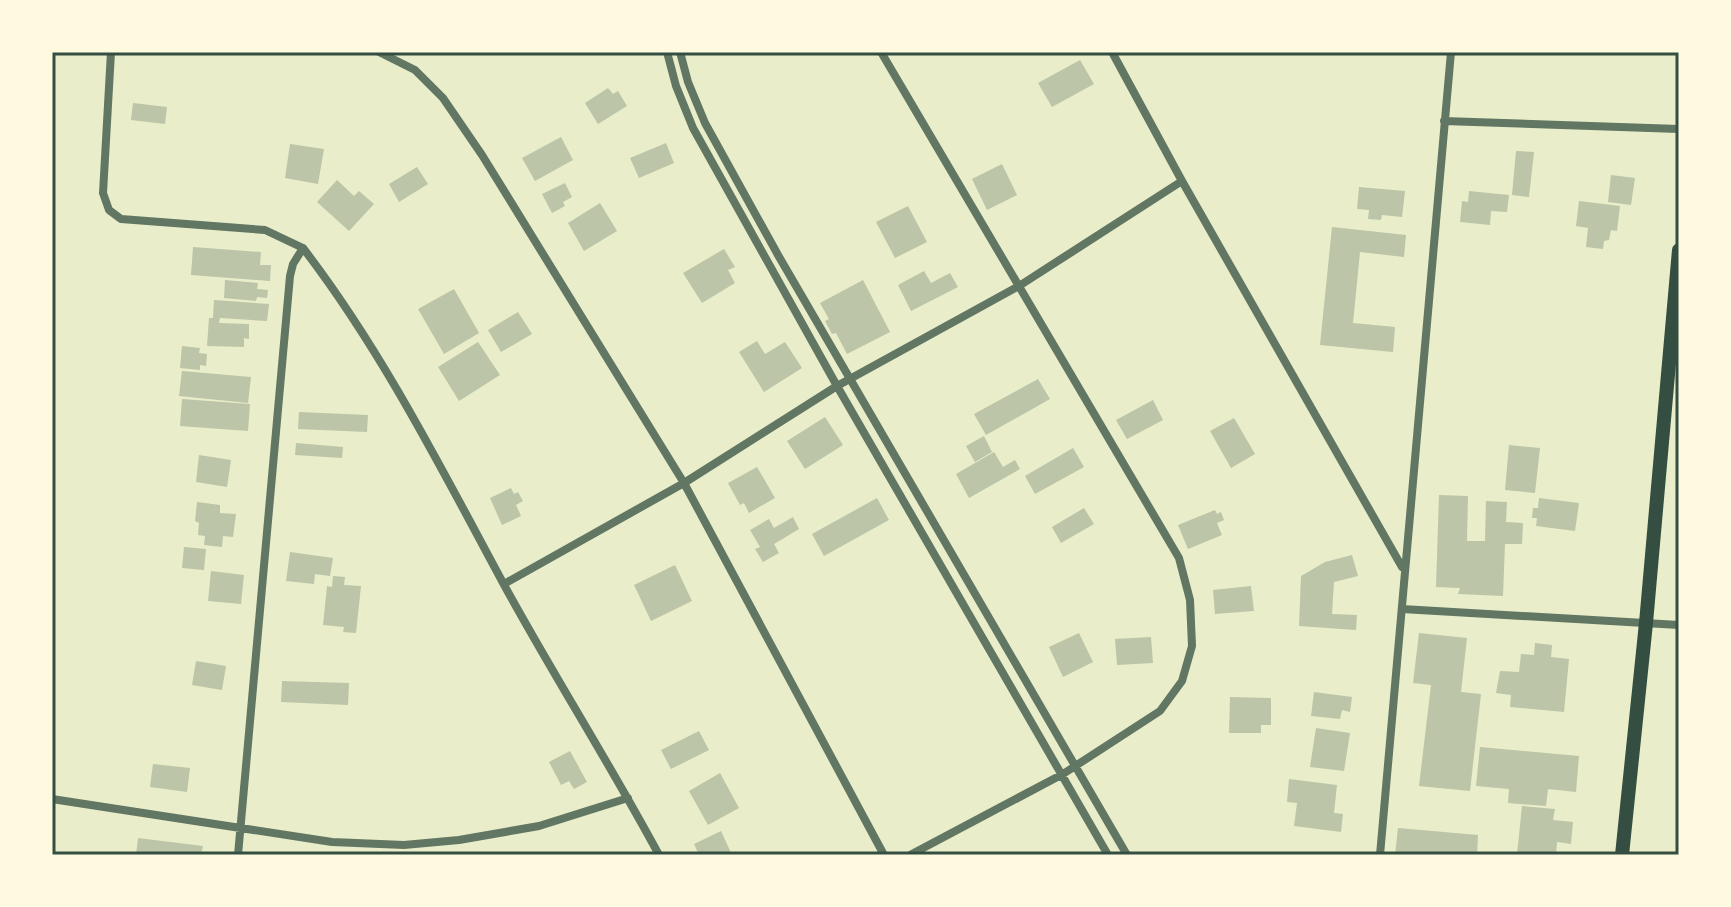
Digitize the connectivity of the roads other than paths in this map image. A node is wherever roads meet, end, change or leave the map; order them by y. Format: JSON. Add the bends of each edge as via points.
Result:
{"nodes":[{"id":1,"x":111,"y":52,"type":"edge"},
{"id":2,"x":379,"y":52,"type":"edge"},
{"id":3,"x":667,"y":52,"type":"edge"},
{"id":4,"x":680,"y":52,"type":"edge"},
{"id":5,"x":881,"y":52,"type":"edge"},
{"id":6,"x":1112,"y":52,"type":"edge"},
{"id":7,"x":1451,"y":52,"type":"edge"},
{"id":8,"x":1444,"y":121,"type":"junction"},
{"id":9,"x":1679,"y":129,"type":"edge"},
{"id":10,"x":729,"y":167,"type":"junction"},
{"id":11,"x":719,"y":173,"type":"junction"},
{"id":12,"x":1182,"y":181,"type":"junction"},
{"id":13,"x":303,"y":248,"type":"junction"},
{"id":14,"x":1679,"y":250,"type":"edge"},
{"id":15,"x":1019,"y":286,"type":"junction"},
{"id":16,"x":851,"y":379,"type":"junction"},
{"id":17,"x":837,"y":386,"type":"junction"},
{"id":18,"x":684,"y":483,"type":"junction"},
{"id":19,"x":959,"y":566,"type":"junction"},
{"id":20,"x":1403,"y":569,"type":"junction"},
{"id":21,"x":947,"y":575,"type":"junction"},
{"id":22,"x":504,"y":584,"type":"junction"},
{"id":23,"x":1402,"y":609,"type":"junction"},
{"id":24,"x":1646,"y":623,"type":"junction"},
{"id":25,"x":1679,"y":625,"type":"edge"},
{"id":26,"x":1074,"y":768,"type":"junction"},
{"id":27,"x":1063,"y":774,"type":"junction"},
{"id":28,"x":628,"y":798,"type":"junction"},
{"id":29,"x":52,"y":799,"type":"edge"},
{"id":30,"x":240,"y":830,"type":"junction"},
{"id":31,"x":238,"y":855,"type":"edge"},
{"id":32,"x":659,"y":855,"type":"edge"},
{"id":33,"x":884,"y":855,"type":"edge"},
{"id":34,"x":910,"y":855,"type":"edge"},
{"id":35,"x":1108,"y":855,"type":"edge"},
{"id":36,"x":1127,"y":855,"type":"edge"},
{"id":37,"x":1380,"y":855,"type":"edge"},
{"id":38,"x":1622,"y":855,"type":"edge"}],
"edges":[{"from":1,"to":13,"type":"street","via":[[103,193],[109,210],[121,219],[149,223],[265,230]]},
{"from":2,"to":18,"type":"street","via":[[415,70],[443,98]]},
{"from":3,"to":11,"type":"street","via":[[693,128]]},
{"from":4,"to":10,"type":"street","via":[[705,123]]},
{"from":5,"to":15,"type":"street"},
{"from":6,"to":12,"type":"street"},
{"from":7,"to":8,"type":"street"},
{"from":8,"to":9,"type":"street"},
{"from":8,"to":20,"type":"street"},
{"from":10,"to":11,"type":"street"},
{"from":10,"to":16,"type":"street"},
{"from":11,"to":17,"type":"street"},
{"from":12,"to":15,"type":"street"},
{"from":12,"to":20,"type":"street"},
{"from":13,"to":22,"type":"street","via":[[382,363]]},
{"from":13,"to":30,"type":"street","via":[[290,276]]},
{"from":14,"to":24,"type":"highway"},
{"from":15,"to":16,"type":"street"},
{"from":15,"to":26,"type":"street","via":[[1179,558],[1190,600],[1192,646],[1182,681],[1160,711]]},
{"from":16,"to":17,"type":"street"},
{"from":16,"to":19,"type":"street"},
{"from":17,"to":18,"type":"street"},
{"from":17,"to":21,"type":"street"},
{"from":18,"to":22,"type":"street"},
{"from":18,"to":33,"type":"street"},
{"from":19,"to":21,"type":"street"},
{"from":19,"to":26,"type":"street"},
{"from":20,"to":23,"type":"street"},
{"from":21,"to":27,"type":"street"},
{"from":22,"to":28,"type":"street"},
{"from":23,"to":24,"type":"street"},
{"from":23,"to":37,"type":"street"},
{"from":24,"to":25,"type":"street"},
{"from":24,"to":38,"type":"highway"},
{"from":26,"to":27,"type":"street"},
{"from":26,"to":36,"type":"street"},
{"from":27,"to":34,"type":"street"},
{"from":27,"to":35,"type":"street"},
{"from":28,"to":30,"type":"street","via":[[539,826],[404,845]]},
{"from":28,"to":32,"type":"street"},
{"from":29,"to":30,"type":"street"},
{"from":30,"to":31,"type":"street"}]}
